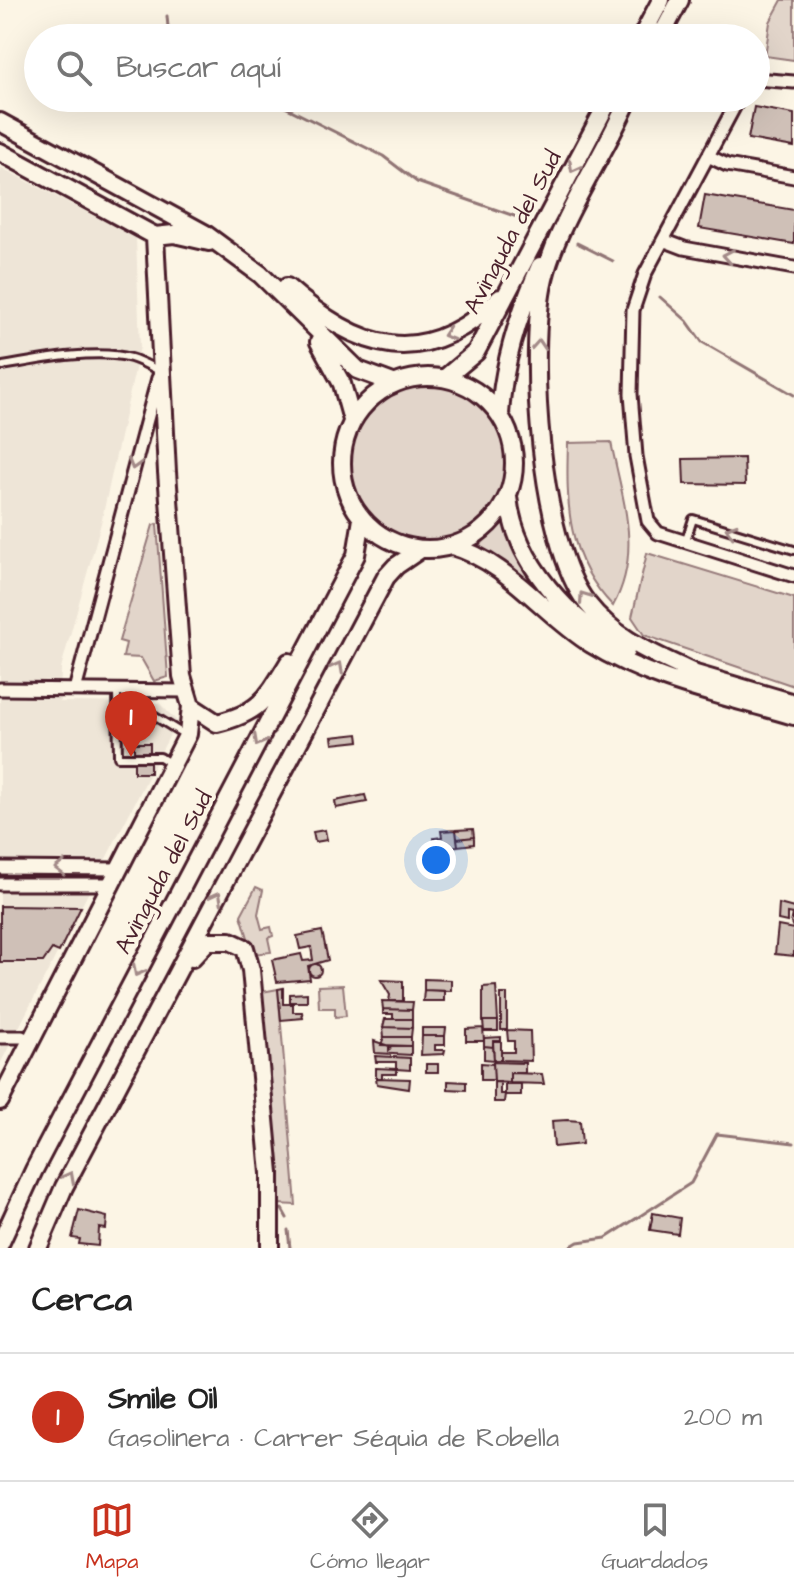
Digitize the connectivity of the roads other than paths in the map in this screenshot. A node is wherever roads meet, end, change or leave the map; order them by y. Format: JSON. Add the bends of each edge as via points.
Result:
{"nodes":[{"id":1,"x":661,"y":0,"type":"edge"},
{"id":2,"x":680,"y":0,"type":"edge"},
{"id":3,"x":648,"y":24,"type":"edge"},
{"id":4,"x":667,"y":24,"type":"edge"},
{"id":5,"x":770,"y":80,"type":"edge"},
{"id":6,"x":794,"y":82,"type":"edge"},
{"id":7,"x":603,"y":112,"type":"edge"},
{"id":8,"x":621,"y":112,"type":"edge"},
{"id":9,"x":622,"y":112,"type":"edge"},
{"id":10,"x":732,"y":112,"type":"edge"},
{"id":11,"x":0,"y":122,"type":"edge"},
{"id":12,"x":0,"y":152,"type":"edge"},
{"id":13,"x":708,"y":156,"type":"junction"},
{"id":14,"x":794,"y":177,"type":"edge"},
{"id":15,"x":155,"y":236,"type":"junction"},
{"id":16,"x":663,"y":240,"type":"junction"},
{"id":17,"x":225,"y":248,"type":"junction"},
{"id":18,"x":794,"y":268,"type":"edge"},
{"id":19,"x":260,"y":274,"type":"junction"},
{"id":20,"x":510,"y":289,"type":"junction"},
{"id":21,"x":303,"y":317,"type":"junction"},
{"id":22,"x":3,"y":366,"type":"dead end"},
{"id":23,"x":161,"y":366,"type":"junction"},
{"id":24,"x":445,"y":378,"type":"junction"},
{"id":25,"x":393,"y":383,"type":"junction"},
{"id":26,"x":500,"y":414,"type":"junction"},
{"id":27,"x":352,"y":420,"type":"junction"},
{"id":28,"x":143,"y":433,"type":"junction"},
{"id":29,"x":165,"y":437,"type":"junction"},
{"id":30,"x":508,"y":497,"type":"junction"},
{"id":31,"x":362,"y":519,"type":"junction"},
{"id":32,"x":685,"y":543,"type":"junction"},
{"id":33,"x":452,"y":546,"type":"junction"},
{"id":34,"x":421,"y":549,"type":"junction"},
{"id":35,"x":794,"y":550,"type":"edge"},
{"id":36,"x":794,"y":576,"type":"edge"},
{"id":37,"x":337,"y":592,"type":"junction"},
{"id":38,"x":692,"y":672,"type":"junction"},
{"id":39,"x":0,"y":689,"type":"edge"},
{"id":40,"x":75,"y":690,"type":"junction"},
{"id":41,"x":117,"y":690,"type":"junction"},
{"id":42,"x":136,"y":690,"type":"junction"},
{"id":43,"x":189,"y":699,"type":"junction"},
{"id":44,"x":794,"y":703,"type":"edge"},
{"id":45,"x":794,"y":716,"type":"edge"},
{"id":46,"x":217,"y":723,"type":"junction"},
{"id":47,"x":188,"y":736,"type":"junction"},
{"id":48,"x":173,"y":764,"type":"junction"},
{"id":49,"x":0,"y":868,"type":"edge"},
{"id":50,"x":120,"y":869,"type":"junction"},
{"id":51,"x":0,"y":884,"type":"edge"},
{"id":52,"x":112,"y":884,"type":"junction"},
{"id":53,"x":179,"y":969,"type":"junction"},
{"id":54,"x":0,"y":1037,"type":"edge"},
{"id":55,"x":31,"y":1042,"type":"junction"},
{"id":56,"x":0,"y":1101,"type":"edge"},
{"id":57,"x":0,"y":1244,"type":"edge"},
{"id":58,"x":38,"y":1248,"type":"edge"},
{"id":59,"x":270,"y":1248,"type":"edge"}],
"edges":[{"from":1,"to":3,"type":"main road"},
{"from":2,"to":4,"type":"main road"},
{"from":5,"to":6,"type":"street"},
{"from":7,"to":20,"type":"main road","name":"Avinguda del Sud","one_way":true},
{"from":8,"to":26,"type":"main road","name":"Avinguda del Sud","via":[[548,247],[521,310]]},
{"from":38,"to":9,"type":"main road","one_way":true,"via":[[639,649],[586,602],[562,555],[544,458],[538,362],[543,281],[553,250]]},
{"from":10,"to":13,"type":"street"},
{"from":11,"to":17,"type":"main road"},
{"from":12,"to":15,"type":"main road"},
{"from":13,"to":14,"type":"street","via":[[727,165]]},
{"from":13,"to":16,"type":"street"},
{"from":15,"to":17,"type":"main road","via":[[174,234]]},
{"from":15,"to":23,"type":"main road"},
{"from":18,"to":16,"type":"street","one_way":true},
{"from":16,"to":32,"type":"street","via":[[633,310],[633,425],[648,521],[658,533]]},
{"from":17,"to":19,"type":"main road"},
{"from":20,"to":19,"type":"main road","one_way":true,"via":[[459,331],[415,345],[374,343],[338,328],[282,283]]},
{"from":19,"to":21,"type":"main road"},
{"from":20,"to":24,"type":"main road","name":"Avinguda del Sud","via":[[476,352]]},
{"from":21,"to":25,"type":"main road","via":[[358,370]]},
{"from":21,"to":27,"type":"main road","via":[[342,384]]},
{"from":22,"to":23,"type":"lane","via":[[115,356]]},
{"from":23,"to":28,"type":"street"},
{"from":23,"to":29,"type":"main road"},
{"from":24,"to":25,"type":"main road","via":[[419,376]]},
{"from":24,"to":26,"type":"main road","via":[[485,397]]},
{"from":25,"to":27,"type":"main road","via":[[370,398]]},
{"from":26,"to":30,"type":"main road","via":[[512,440],[515,469]]},
{"from":27,"to":31,"type":"main road","via":[[341,471],[348,497]]},
{"from":28,"to":29,"type":"street"},
{"from":28,"to":40,"type":"street","one_way":true},
{"from":29,"to":43,"type":"main road","via":[[181,659]]},
{"from":30,"to":33,"type":"main road","via":[[479,533]]},
{"from":30,"to":38,"type":"main road","via":[[515,532],[541,577],[579,620],[629,652]]},
{"from":31,"to":34,"type":"main road","via":[[379,534]]},
{"from":31,"to":37,"type":"main road","name":"Avinguda del Sud","via":[[356,555]]},
{"from":35,"to":32,"type":"lane","one_way":true,"via":[[696,519],[691,520]]},
{"from":32,"to":36,"type":"street"},
{"from":33,"to":34,"type":"main road"},
{"from":33,"to":45,"type":"main road","via":[[497,567],[575,634],[613,657]]},
{"from":53,"to":34,"type":"main road","one_way":true,"via":[[386,577]]},
{"from":37,"to":46,"type":"main road","via":[[266,701],[250,713]]},
{"from":37,"to":57,"type":"main road","name":"Avinguda del Sud","one_way":true},
{"from":38,"to":44,"type":"main road"},
{"from":39,"to":40,"type":"street"},
{"from":40,"to":41,"type":"street"},
{"from":41,"to":42,"type":"street"},
{"from":41,"to":48,"type":"lane","via":[[118,757],[160,757]]},
{"from":42,"to":43,"type":"street"},
{"from":42,"to":47,"type":"lane","via":[[136,705]]},
{"from":43,"to":46,"type":"main road"},
{"from":43,"to":47,"type":"main road"},
{"from":46,"to":47,"type":"main road"},
{"from":47,"to":48,"type":"main road"},
{"from":48,"to":50,"type":"main road"},
{"from":50,"to":49,"type":"street","one_way":true},
{"from":50,"to":52,"type":"main road"},
{"from":51,"to":52,"type":"street"},
{"from":52,"to":55,"type":"main road"},
{"from":58,"to":53,"type":"main road","one_way":true,"via":[[64,1187]]},
{"from":53,"to":59,"type":"main road","via":[[208,941],[230,941],[245,948],[255,988],[270,1173]]},
{"from":54,"to":55,"type":"street"},
{"from":55,"to":56,"type":"main road"}]}
